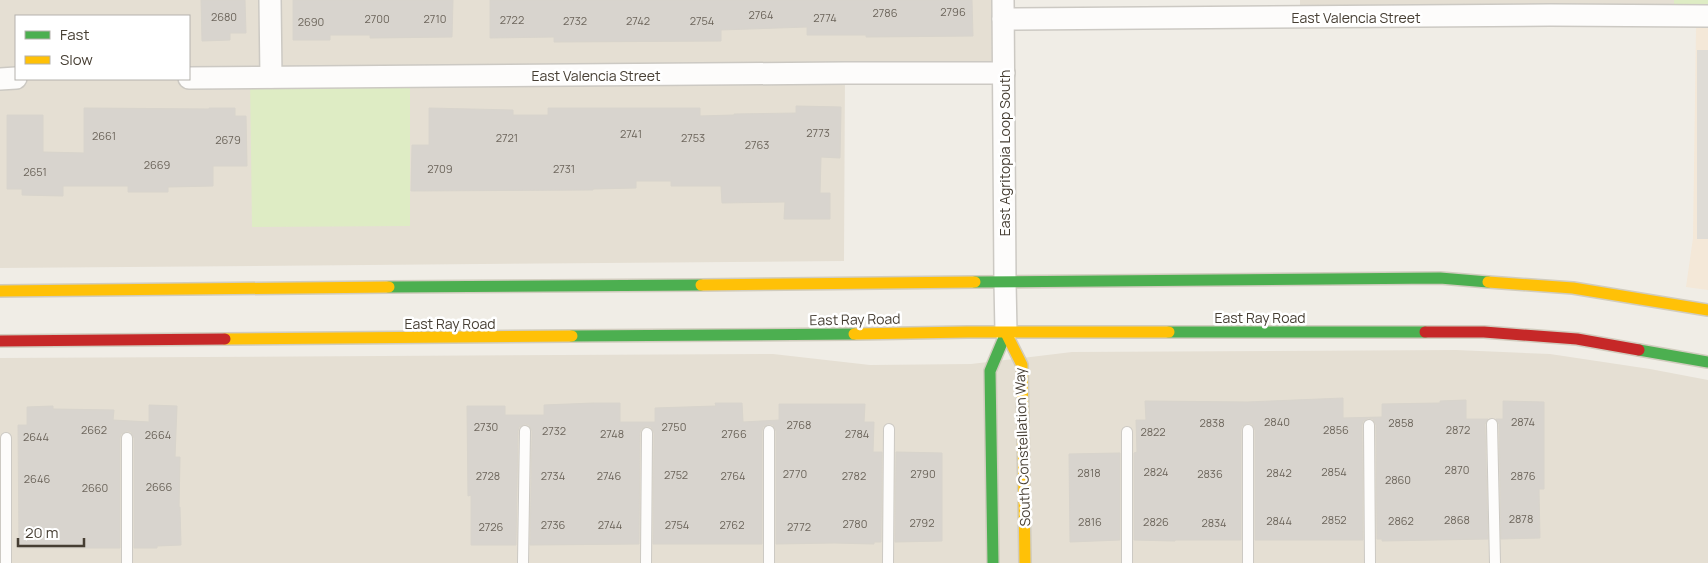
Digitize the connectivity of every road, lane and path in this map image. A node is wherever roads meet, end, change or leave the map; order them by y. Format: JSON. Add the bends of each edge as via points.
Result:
{"nodes":[{"id":1,"x":270,"y":0,"type":"edge"},
{"id":2,"x":1300,"y":8,"type":"edge"},
{"id":3,"x":1550,"y":8,"type":"edge"},
{"id":4,"x":1003,"y":10,"type":"edge"},
{"id":5,"x":1708,"y":16,"type":"edge"},
{"id":6,"x":1004,"y":73,"type":"junction"},
{"id":7,"x":271,"y":77,"type":"junction"},
{"id":8,"x":0,"y":78,"type":"edge"},
{"id":9,"x":15,"y":78,"type":"edge"},
{"id":10,"x":190,"y":78,"type":"edge"},
{"id":11,"x":1005,"y":282,"type":"junction"},
{"id":12,"x":0,"y":291,"type":"edge"},
{"id":13,"x":1005,"y":305,"type":"joint"},
{"id":14,"x":1708,"y":310,"type":"edge"},
{"id":15,"x":1006,"y":333,"type":"junction"},
{"id":16,"x":0,"y":341,"type":"edge"},
{"id":17,"x":1708,"y":362,"type":"edge"},
{"id":18,"x":1492,"y":424,"type":"dead end"},
{"id":19,"x":1369,"y":425,"type":"dead end"},
{"id":20,"x":888,"y":429,"type":"dead end"},
{"id":21,"x":769,"y":430,"type":"dead end"},
{"id":22,"x":1248,"y":430,"type":"dead end"},
{"id":23,"x":525,"y":431,"type":"dead end"},
{"id":24,"x":1126,"y":432,"type":"dead end"},
{"id":25,"x":646,"y":433,"type":"dead end"},
{"id":26,"x":6,"y":438,"type":"dead end"},
{"id":27,"x":127,"y":438,"type":"dead end"},
{"id":28,"x":6,"y":563,"type":"edge"},
{"id":29,"x":127,"y":563,"type":"edge"},
{"id":30,"x":523,"y":563,"type":"edge"},
{"id":31,"x":646,"y":563,"type":"edge"},
{"id":32,"x":768,"y":563,"type":"edge"},
{"id":33,"x":888,"y":563,"type":"edge"},
{"id":34,"x":993,"y":563,"type":"edge"},
{"id":35,"x":1025,"y":563,"type":"edge"},
{"id":36,"x":1126,"y":563,"type":"edge"},
{"id":37,"x":1248,"y":563,"type":"edge"},
{"id":38,"x":1370,"y":563,"type":"edge"},
{"id":39,"x":1495,"y":563,"type":"edge"}],
"edges":[{"from":1,"to":7,"type":"street"},
{"from":2,"to":3,"type":"street","name":"East Valencia Street"},
{"from":2,"to":4,"type":"street","name":"East Valencia Street"},
{"from":3,"to":5,"type":"street","name":"East Valencia Street"},
{"from":4,"to":6,"type":"street","name":"East Agritopia Loop South"},
{"from":6,"to":7,"type":"street","name":"East Valencia Street"},
{"from":6,"to":11,"type":"street","name":"East Agritopia Loop South"},
{"from":7,"to":10,"type":"street","name":"East Valencia Street"},
{"from":8,"to":9,"type":"street"},
{"from":11,"to":12,"type":"main road"},
{"from":11,"to":13,"type":"street","name":"East Agritopia Loop South"},
{"from":11,"to":14,"type":"main road","via":[[1440,278],[1573,288]]},
{"from":13,"to":15,"type":"street","name":"South Constellation Way"},
{"from":15,"to":16,"type":"main road","name":"East Ray Road"},
{"from":15,"to":17,"type":"main road","name":"East Ray Road","via":[[1484,332],[1577,339]]},
{"from":15,"to":34,"type":"main road","name":"South Constellation Way","via":[[990,371]]},
{"from":15,"to":35,"type":"main road","name":"South Constellation Way","via":[[1022,365]]},
{"from":18,"to":39,"type":"lane"},
{"from":19,"to":38,"type":"lane"},
{"from":20,"to":33,"type":"lane"},
{"from":21,"to":32,"type":"lane"},
{"from":22,"to":37,"type":"lane"},
{"from":23,"to":30,"type":"lane"},
{"from":24,"to":36,"type":"lane"},
{"from":25,"to":31,"type":"lane"},
{"from":26,"to":28,"type":"lane"},
{"from":27,"to":29,"type":"lane"}]}
